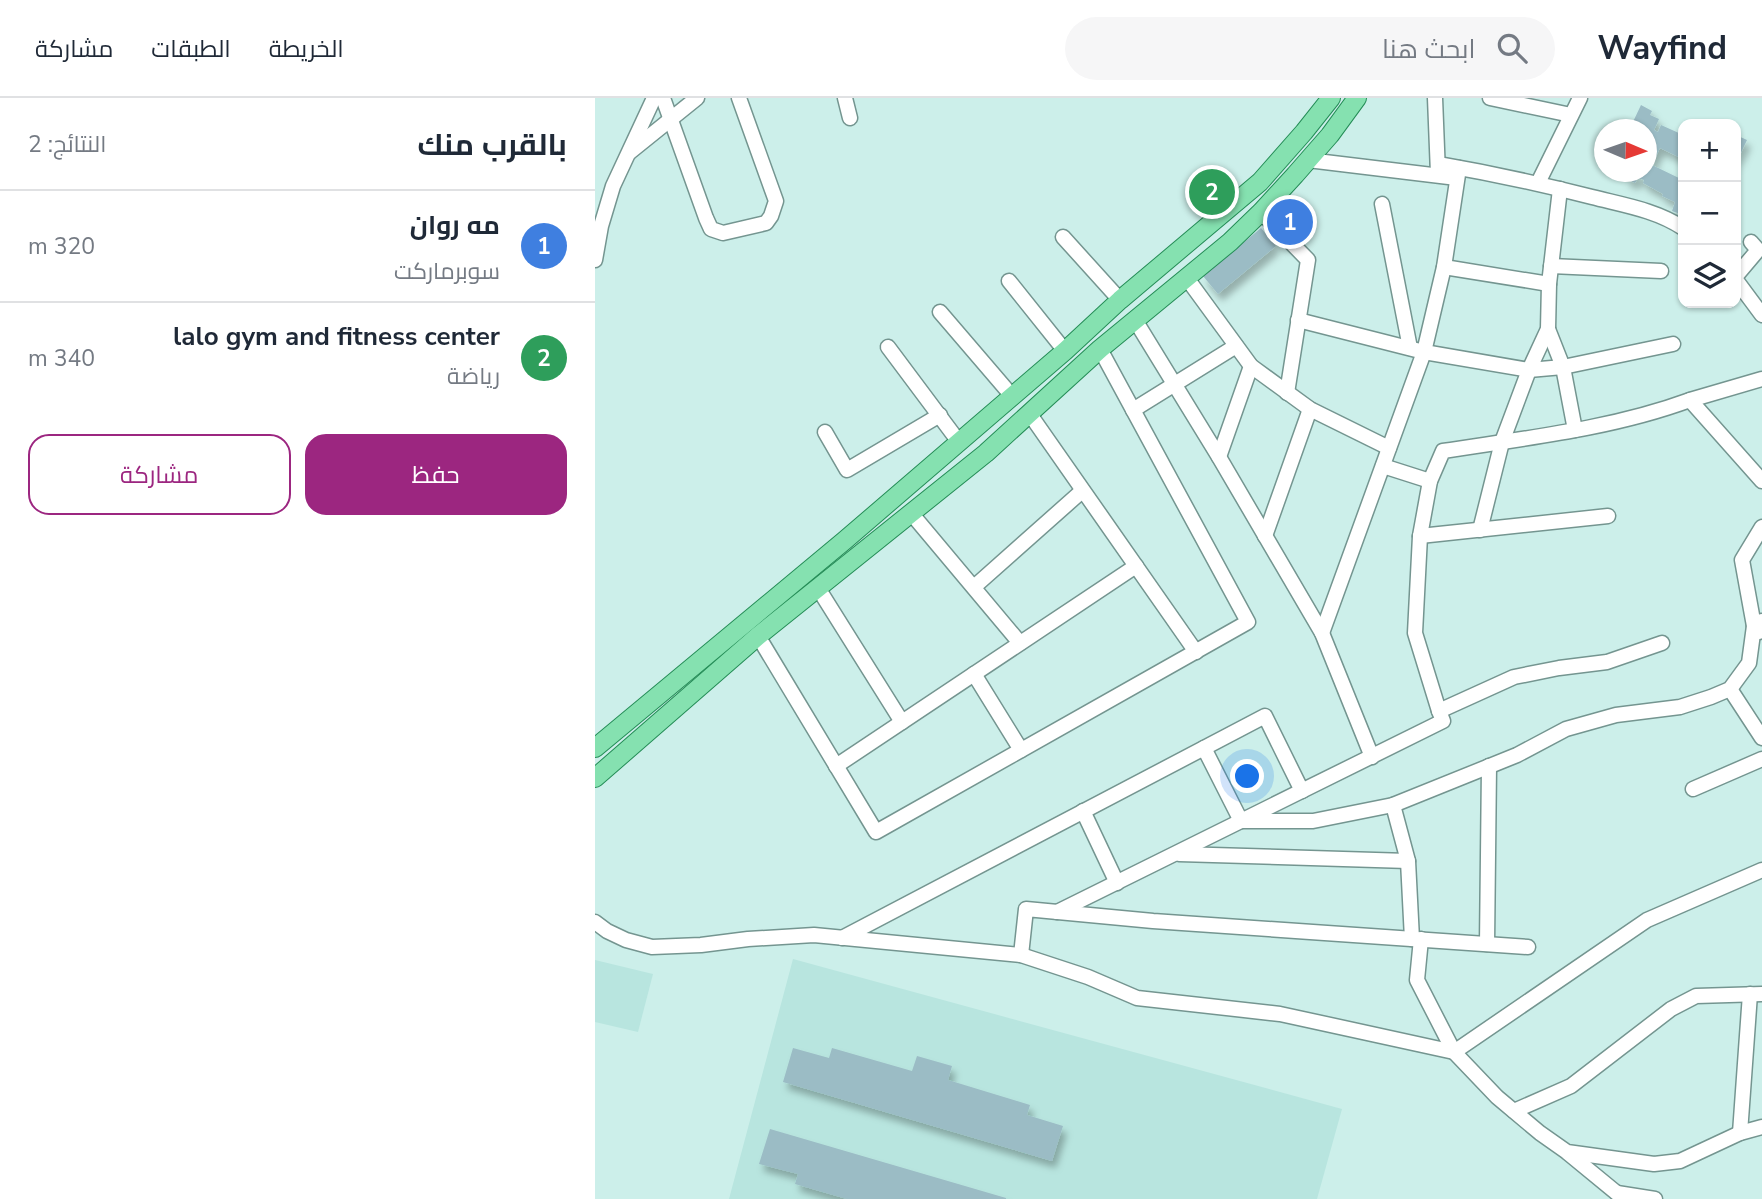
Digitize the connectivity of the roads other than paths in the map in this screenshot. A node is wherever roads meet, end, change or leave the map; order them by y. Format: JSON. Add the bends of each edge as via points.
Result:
{"nodes":[{"id":1,"x":654,"y":98,"type":"edge"},
{"id":2,"x":663,"y":98,"type":"edge"},
{"id":3,"x":697,"y":98,"type":"edge"},
{"id":4,"x":739,"y":98,"type":"edge"},
{"id":5,"x":845,"y":98,"type":"edge"},
{"id":6,"x":1331,"y":98,"type":"edge"},
{"id":7,"x":1357,"y":98,"type":"edge"},
{"id":8,"x":1435,"y":98,"type":"edge"},
{"id":9,"x":1490,"y":98,"type":"edge"},
{"id":10,"x":1580,"y":98,"type":"edge"},
{"id":11,"x":1571,"y":115,"type":"junction"},
{"id":12,"x":850,"y":118,"type":"dead end"},
{"id":13,"x":670,"y":119,"type":"junction"},
{"id":14,"x":627,"y":154,"type":"junction"},
{"id":15,"x":1308,"y":160,"type":"junction"},
{"id":16,"x":1438,"y":170,"type":"junction"},
{"id":17,"x":1458,"y":173,"type":"junction"},
{"id":18,"x":1538,"y":183,"type":"junction"},
{"id":19,"x":1560,"y":189,"type":"junction"},
{"id":20,"x":1382,"y":204,"type":"dead end"},
{"id":21,"x":1262,"y":212,"type":"junction"},
{"id":22,"x":1678,"y":225,"type":"edge"},
{"id":23,"x":1063,"y":237,"type":"dead end"},
{"id":24,"x":1752,"y":242,"type":"dead end"},
{"id":25,"x":595,"y":260,"type":"edge"},
{"id":26,"x":1551,"y":266,"type":"junction"},
{"id":27,"x":1444,"y":267,"type":"junction"},
{"id":28,"x":1661,"y":271,"type":"dead end"},
{"id":29,"x":1741,"y":272,"type":"edge"},
{"id":30,"x":1186,"y":277,"type":"junction"},
{"id":31,"x":1009,"y":281,"type":"dead end"},
{"id":32,"x":1549,"y":284,"type":"junction"},
{"id":33,"x":1741,"y":285,"type":"edge"},
{"id":34,"x":1120,"y":300,"type":"junction"},
{"id":35,"x":940,"y":312,"type":"dead end"},
{"id":36,"x":1762,"y":315,"type":"edge"},
{"id":37,"x":1135,"y":320,"type":"junction"},
{"id":38,"x":1298,"y":320,"type":"junction"},
{"id":39,"x":1548,"y":329,"type":"junction"},
{"id":40,"x":1673,"y":344,"type":"dead end"},
{"id":41,"x":1236,"y":345,"type":"junction"},
{"id":42,"x":888,"y":347,"type":"dead end"},
{"id":43,"x":1100,"y":349,"type":"junction"},
{"id":44,"x":1417,"y":350,"type":"junction"},
{"id":45,"x":1065,"y":351,"type":"junction"},
{"id":46,"x":1251,"y":366,"type":"junction"},
{"id":47,"x":1563,"y":367,"type":"junction"},
{"id":48,"x":1529,"y":370,"type":"junction"},
{"id":49,"x":1762,"y":379,"type":"edge"},
{"id":50,"x":1174,"y":384,"type":"junction"},
{"id":51,"x":1287,"y":393,"type":"junction"},
{"id":52,"x":1012,"y":396,"type":"junction"},
{"id":53,"x":1690,"y":400,"type":"junction"},
{"id":54,"x":1310,"y":409,"type":"junction"},
{"id":55,"x":1133,"y":410,"type":"junction"},
{"id":56,"x":1029,"y":413,"type":"junction"},
{"id":57,"x":940,"y":415,"type":"junction"},
{"id":58,"x":1575,"y":430,"type":"junction"},
{"id":59,"x":825,"y":432,"type":"dead end"},
{"id":60,"x":959,"y":442,"type":"junction"},
{"id":61,"x":1501,"y":442,"type":"junction"},
{"id":62,"x":1389,"y":448,"type":"junction"},
{"id":63,"x":1219,"y":457,"type":"junction"},
{"id":64,"x":1383,"y":466,"type":"junction"},
{"id":65,"x":1430,"y":481,"type":"junction"},
{"id":66,"x":1762,"y":481,"type":"edge"},
{"id":67,"x":1082,"y":491,"type":"junction"},
{"id":68,"x":911,"y":513,"type":"junction"},
{"id":69,"x":1608,"y":516,"type":"dead end"},
{"id":70,"x":1762,"y":527,"type":"edge"},
{"id":71,"x":1480,"y":530,"type":"junction"},
{"id":72,"x":1265,"y":536,"type":"junction"},
{"id":73,"x":1420,"y":536,"type":"junction"},
{"id":74,"x":844,"y":541,"type":"junction"},
{"id":75,"x":857,"y":557,"type":"junction"},
{"id":76,"x":1136,"y":566,"type":"junction"},
{"id":77,"x":974,"y":587,"type":"junction"},
{"id":78,"x":818,"y":588,"type":"junction"},
{"id":79,"x":1760,"y":627,"type":"edge"},
{"id":80,"x":1322,"y":634,"type":"junction"},
{"id":81,"x":758,"y":636,"type":"junction"},
{"id":82,"x":1020,"y":643,"type":"junction"},
{"id":83,"x":1662,"y":643,"type":"dead end"},
{"id":84,"x":1196,"y":652,"type":"junction"},
{"id":85,"x":974,"y":674,"type":"junction"},
{"id":86,"x":1730,"y":689,"type":"junction"},
{"id":87,"x":1439,"y":711,"type":"junction"},
{"id":88,"x":902,"y":722,"type":"junction"},
{"id":89,"x":1762,"y":738,"type":"edge"},
{"id":90,"x":595,"y":748,"type":"edge"},
{"id":91,"x":1204,"y":748,"type":"junction"},
{"id":92,"x":1021,"y":750,"type":"junction"},
{"id":93,"x":1372,"y":757,"type":"junction"},
{"id":94,"x":1762,"y":759,"type":"edge"},
{"id":95,"x":836,"y":766,"type":"junction"},
{"id":96,"x":1489,"y":766,"type":"junction"},
{"id":97,"x":595,"y":778,"type":"edge"},
{"id":98,"x":1693,"y":789,"type":"dead end"},
{"id":99,"x":1302,"y":791,"type":"junction"},
{"id":100,"x":1393,"y":805,"type":"junction"},
{"id":101,"x":1083,"y":811,"type":"junction"},
{"id":102,"x":1241,"y":821,"type":"junction"},
{"id":103,"x":1175,"y":853,"type":"junction"},
{"id":104,"x":1408,"y":860,"type":"junction"},
{"id":105,"x":1762,"y":870,"type":"edge"},
{"id":106,"x":1117,"y":883,"type":"junction"},
{"id":107,"x":1057,"y":912,"type":"junction"},
{"id":108,"x":599,"y":928,"type":"edge"},
{"id":109,"x":841,"y":938,"type":"junction"},
{"id":110,"x":1416,"y":939,"type":"junction"},
{"id":111,"x":1487,"y":944,"type":"junction"},
{"id":112,"x":1528,"y":947,"type":"dead end"},
{"id":113,"x":1021,"y":955,"type":"junction"},
{"id":114,"x":1756,"y":994,"type":"edge"},
{"id":115,"x":1454,"y":1052,"type":"junction"},
{"id":116,"x":1514,"y":1111,"type":"junction"},
{"id":117,"x":1762,"y":1127,"type":"edge"},
{"id":118,"x":1741,"y":1133,"type":"junction"},
{"id":119,"x":1567,"y":1152,"type":"junction"},
{"id":120,"x":1621,"y":1196,"type":"edge"},
{"id":121,"x":1655,"y":1199,"type":"edge"}],
"edges":[{"from":1,"to":14,"type":"street"},
{"from":2,"to":13,"type":"street"},
{"from":3,"to":13,"type":"street"},
{"from":4,"to":13,"type":"street","via":[[776,201],[766,223],[723,233],[711,229]]},
{"from":5,"to":12,"type":"street"},
{"from":6,"to":34,"type":"main road","via":[[1260,182]]},
{"from":7,"to":15,"type":"main road"},
{"from":8,"to":16,"type":"street"},
{"from":9,"to":11,"type":"street"},
{"from":10,"to":11,"type":"street"},
{"from":11,"to":18,"type":"street"},
{"from":13,"to":14,"type":"street"},
{"from":14,"to":25,"type":"street","via":[[606,208]]},
{"from":15,"to":16,"type":"street"},
{"from":15,"to":21,"type":"main road"},
{"from":16,"to":17,"type":"street"},
{"from":17,"to":18,"type":"street"},
{"from":17,"to":27,"type":"street"},
{"from":18,"to":19,"type":"street"},
{"from":19,"to":22,"type":"street","via":[[1648,211]]},
{"from":19,"to":26,"type":"street"},
{"from":20,"to":44,"type":"street"},
{"from":21,"to":30,"type":"main road"},
{"from":21,"to":38,"type":"street","via":[[1308,260]]},
{"from":23,"to":34,"type":"street"},
{"from":24,"to":29,"type":"street","via":[[1758,250]]},
{"from":26,"to":28,"type":"street"},
{"from":26,"to":32,"type":"street"},
{"from":27,"to":32,"type":"street"},
{"from":27,"to":44,"type":"street"},
{"from":30,"to":37,"type":"main road"},
{"from":30,"to":41,"type":"street"},
{"from":31,"to":45,"type":"street"},
{"from":32,"to":39,"type":"street"},
{"from":33,"to":36,"type":"street"},
{"from":34,"to":45,"type":"main road"},
{"from":35,"to":52,"type":"street"},
{"from":37,"to":43,"type":"main road"},
{"from":37,"to":50,"type":"street"},
{"from":38,"to":44,"type":"street"},
{"from":38,"to":51,"type":"street"},
{"from":39,"to":47,"type":"street"},
{"from":39,"to":48,"type":"street"},
{"from":40,"to":47,"type":"street"},
{"from":41,"to":46,"type":"street"},
{"from":41,"to":50,"type":"street"},
{"from":42,"to":57,"type":"street"},
{"from":43,"to":55,"type":"street"},
{"from":43,"to":56,"type":"main road"},
{"from":44,"to":48,"type":"street"},
{"from":44,"to":62,"type":"street"},
{"from":45,"to":52,"type":"main road"},
{"from":46,"to":51,"type":"street"},
{"from":46,"to":63,"type":"street"},
{"from":47,"to":48,"type":"street"},
{"from":47,"to":58,"type":"street"},
{"from":48,"to":61,"type":"street"},
{"from":49,"to":53,"type":"street"},
{"from":50,"to":55,"type":"street"},
{"from":50,"to":63,"type":"street"},
{"from":51,"to":54,"type":"street"},
{"from":52,"to":60,"type":"main road"},
{"from":53,"to":58,"type":"street"},
{"from":53,"to":66,"type":"street"},
{"from":54,"to":62,"type":"street"},
{"from":54,"to":72,"type":"street"},
{"from":55,"to":84,"type":"street","via":[[1248,622]]},
{"from":56,"to":67,"type":"street"},
{"from":56,"to":68,"type":"main road"},
{"from":57,"to":59,"type":"street","via":[[847,470]]},
{"from":57,"to":60,"type":"street"},
{"from":58,"to":61,"type":"street"},
{"from":60,"to":74,"type":"main road"},
{"from":61,"to":65,"type":"street","via":[[1443,451]]},
{"from":61,"to":71,"type":"street"},
{"from":62,"to":64,"type":"street"},
{"from":63,"to":72,"type":"street"},
{"from":64,"to":65,"type":"street"},
{"from":64,"to":80,"type":"street"},
{"from":65,"to":73,"type":"street"},
{"from":67,"to":76,"type":"street"},
{"from":67,"to":77,"type":"street"},
{"from":68,"to":75,"type":"main road"},
{"from":68,"to":77,"type":"street"},
{"from":69,"to":71,"type":"street"},
{"from":70,"to":79,"type":"street","via":[[1742,560]]},
{"from":71,"to":73,"type":"street"},
{"from":72,"to":80,"type":"street"},
{"from":73,"to":87,"type":"street","via":[[1415,633]]},
{"from":74,"to":75,"type":"main road"},
{"from":74,"to":90,"type":"main road"},
{"from":75,"to":78,"type":"main road"},
{"from":76,"to":82,"type":"street"},
{"from":76,"to":84,"type":"street"},
{"from":77,"to":82,"type":"street"},
{"from":78,"to":81,"type":"main road"},
{"from":78,"to":88,"type":"street"},
{"from":79,"to":86,"type":"street","via":[[1749,663]]},
{"from":80,"to":93,"type":"street"},
{"from":81,"to":95,"type":"street"},
{"from":81,"to":97,"type":"main road"},
{"from":82,"to":85,"type":"street"},
{"from":83,"to":87,"type":"street","via":[[1607,662],[1514,677]]},
{"from":84,"to":92,"type":"street"},
{"from":85,"to":88,"type":"street"},
{"from":85,"to":92,"type":"street"},
{"from":86,"to":89,"type":"street"},
{"from":86,"to":96,"type":"street","via":[[1680,707],[1616,715],[1566,729]]},
{"from":87,"to":93,"type":"street","via":[[1443,721]]},
{"from":88,"to":95,"type":"street"},
{"from":91,"to":99,"type":"street","via":[[1265,716]]},
{"from":91,"to":101,"type":"street"},
{"from":91,"to":102,"type":"street"},
{"from":92,"to":95,"type":"street","via":[[876,832]]},
{"from":93,"to":99,"type":"street"},
{"from":94,"to":98,"type":"street"},
{"from":96,"to":100,"type":"street"},
{"from":96,"to":111,"type":"street"},
{"from":99,"to":102,"type":"street"},
{"from":100,"to":102,"type":"street","via":[[1313,821]]},
{"from":100,"to":104,"type":"street"},
{"from":101,"to":106,"type":"street"},
{"from":101,"to":109,"type":"street"},
{"from":102,"to":103,"type":"street"},
{"from":103,"to":104,"type":"street"},
{"from":103,"to":106,"type":"street"},
{"from":104,"to":110,"type":"street"},
{"from":105,"to":115,"type":"street","via":[[1647,920]]},
{"from":106,"to":107,"type":"street"},
{"from":107,"to":110,"type":"street"},
{"from":107,"to":113,"type":"street","via":[[1026,909]]},
{"from":108,"to":109,"type":"street","via":[[652,947],[814,935]]},
{"from":109,"to":113,"type":"street"},
{"from":110,"to":111,"type":"street"},
{"from":110,"to":115,"type":"street","via":[[1417,980]]},
{"from":111,"to":112,"type":"street"},
{"from":113,"to":115,"type":"street","via":[[1137,998],[1280,1014]]},
{"from":114,"to":116,"type":"street","via":[[1696,996],[1671,1009],[1571,1086]]},
{"from":114,"to":118,"type":"street"},
{"from":115,"to":116,"type":"street"},
{"from":116,"to":119,"type":"street"},
{"from":117,"to":118,"type":"street"},
{"from":118,"to":119,"type":"street","via":[[1680,1161],[1654,1164]]},
{"from":119,"to":120,"type":"street"},
{"from":120,"to":121,"type":"street"}]}
